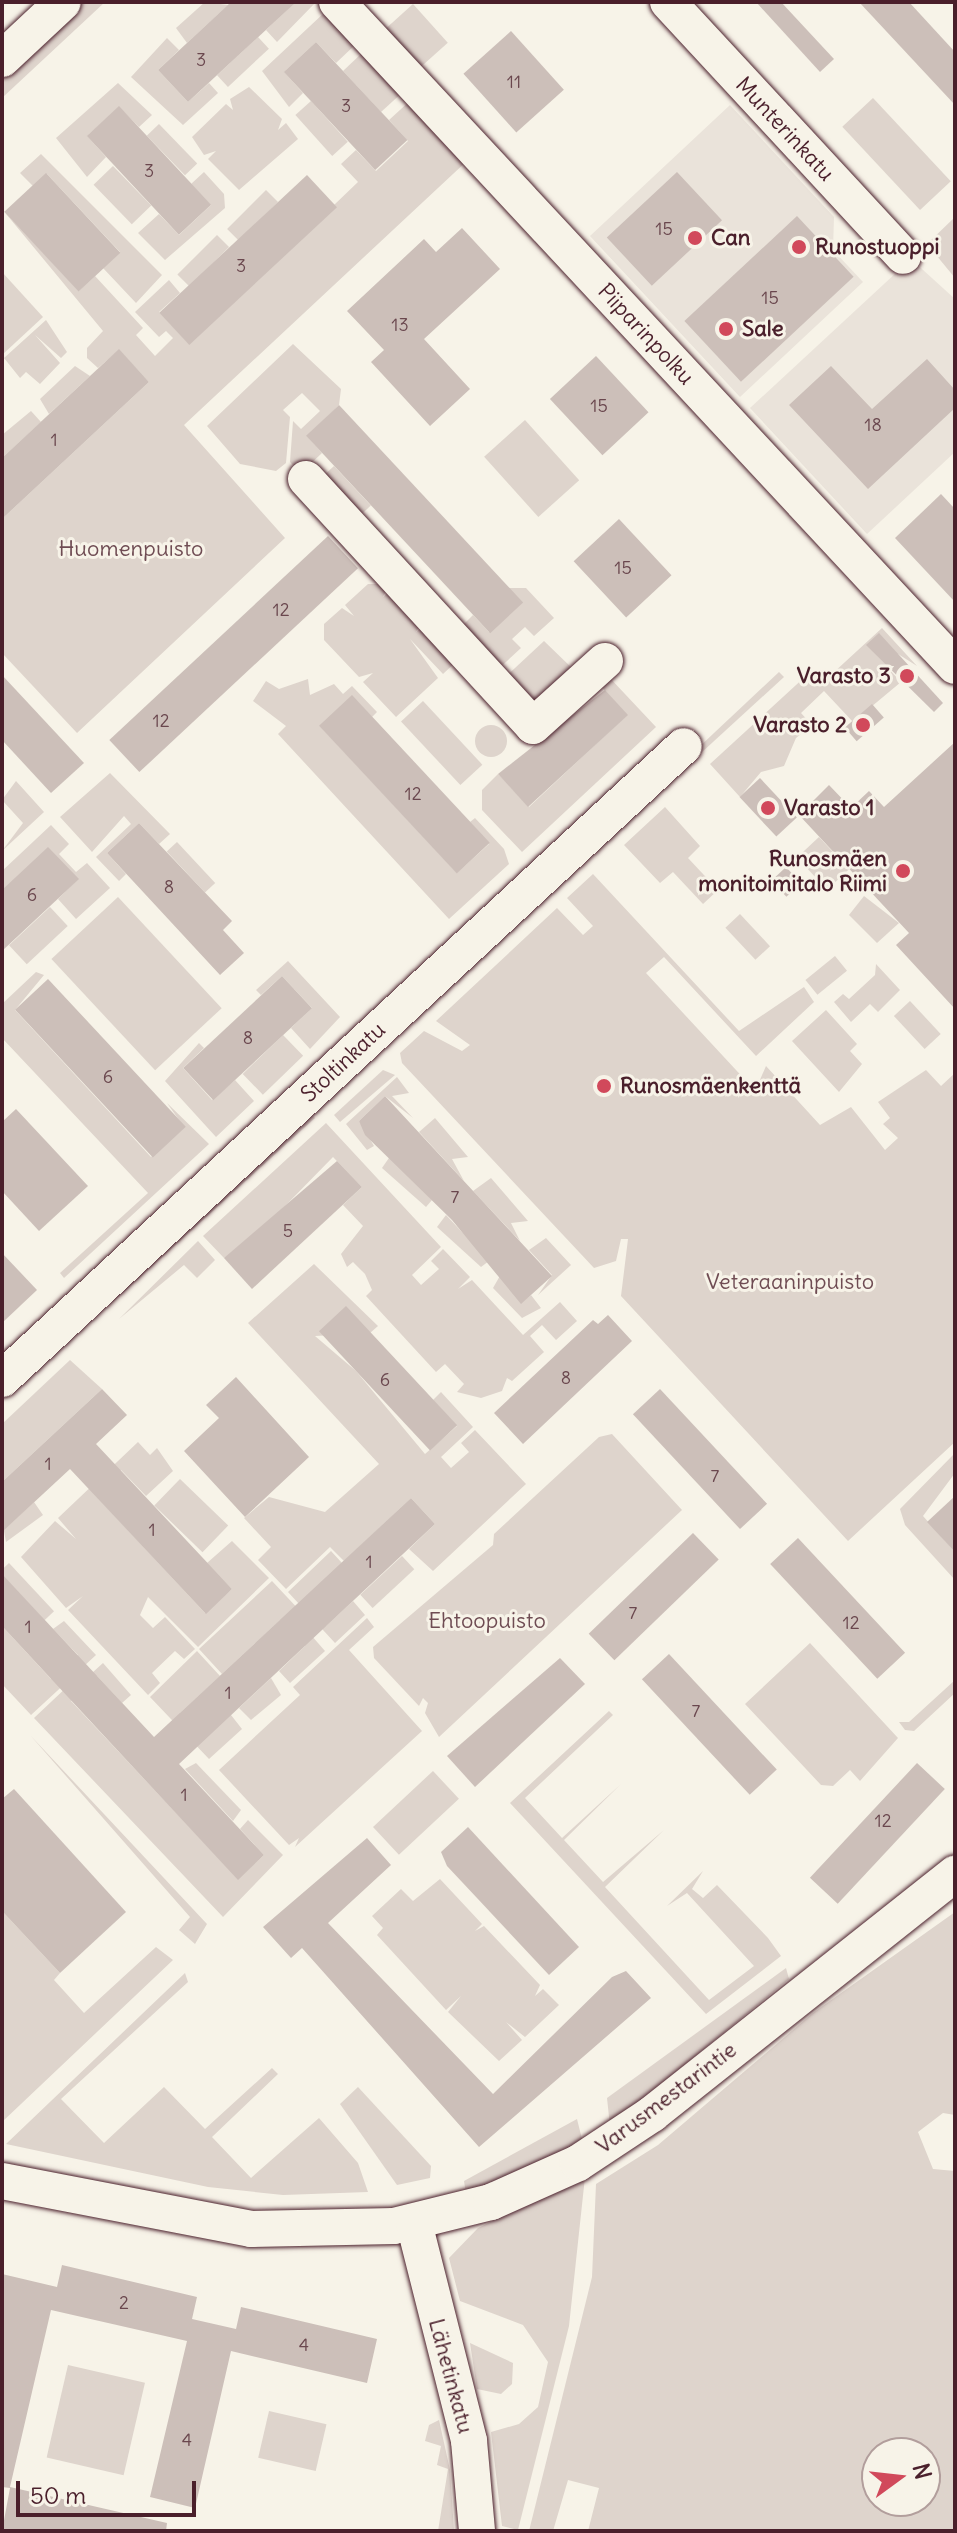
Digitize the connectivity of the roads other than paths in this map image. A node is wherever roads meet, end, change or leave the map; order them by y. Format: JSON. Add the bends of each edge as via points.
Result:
{"nodes":[{"id":1,"x":63,"y":2,"type":"edge"},
{"id":2,"x":337,"y":2,"type":"edge"},
{"id":3,"x":668,"y":2,"type":"edge"},
{"id":4,"x":2,"y":59,"type":"edge"},
{"id":5,"x":903,"y":256,"type":"dead end"},
{"id":6,"x":306,"y":479,"type":"dead end"},
{"id":7,"x":605,"y":661,"type":"dead end"},
{"id":8,"x":955,"y":666,"type":"edge"},
{"id":9,"x":684,"y":746,"type":"dead end"},
{"id":10,"x":2,"y":1379,"type":"edge"},
{"id":11,"x":955,"y":1874,"type":"edge"},
{"id":12,"x":2,"y":2181,"type":"edge"},
{"id":13,"x":414,"y":2223,"type":"junction"},
{"id":14,"x":477,"y":2531,"type":"edge"}],
"edges":[{"from":1,"to":4,"type":"street"},
{"from":2,"to":8,"type":"street","name":"Piiparinpolku"},
{"from":3,"to":5,"type":"street","name":"Munterinkatu"},
{"from":6,"to":7,"type":"street","via":[[533,726]]},
{"from":9,"to":10,"type":"street","name":"Stoltinkatu"},
{"from":11,"to":13,"type":"street","name":"Varusmestarintie","via":[[615,2141],[516,2193]]},
{"from":12,"to":13,"type":"street","name":"Varusmestarintie","via":[[251,2229]]},
{"from":13,"to":14,"type":"street","name":"Lähetinkatu","via":[[469,2441]]}]}
